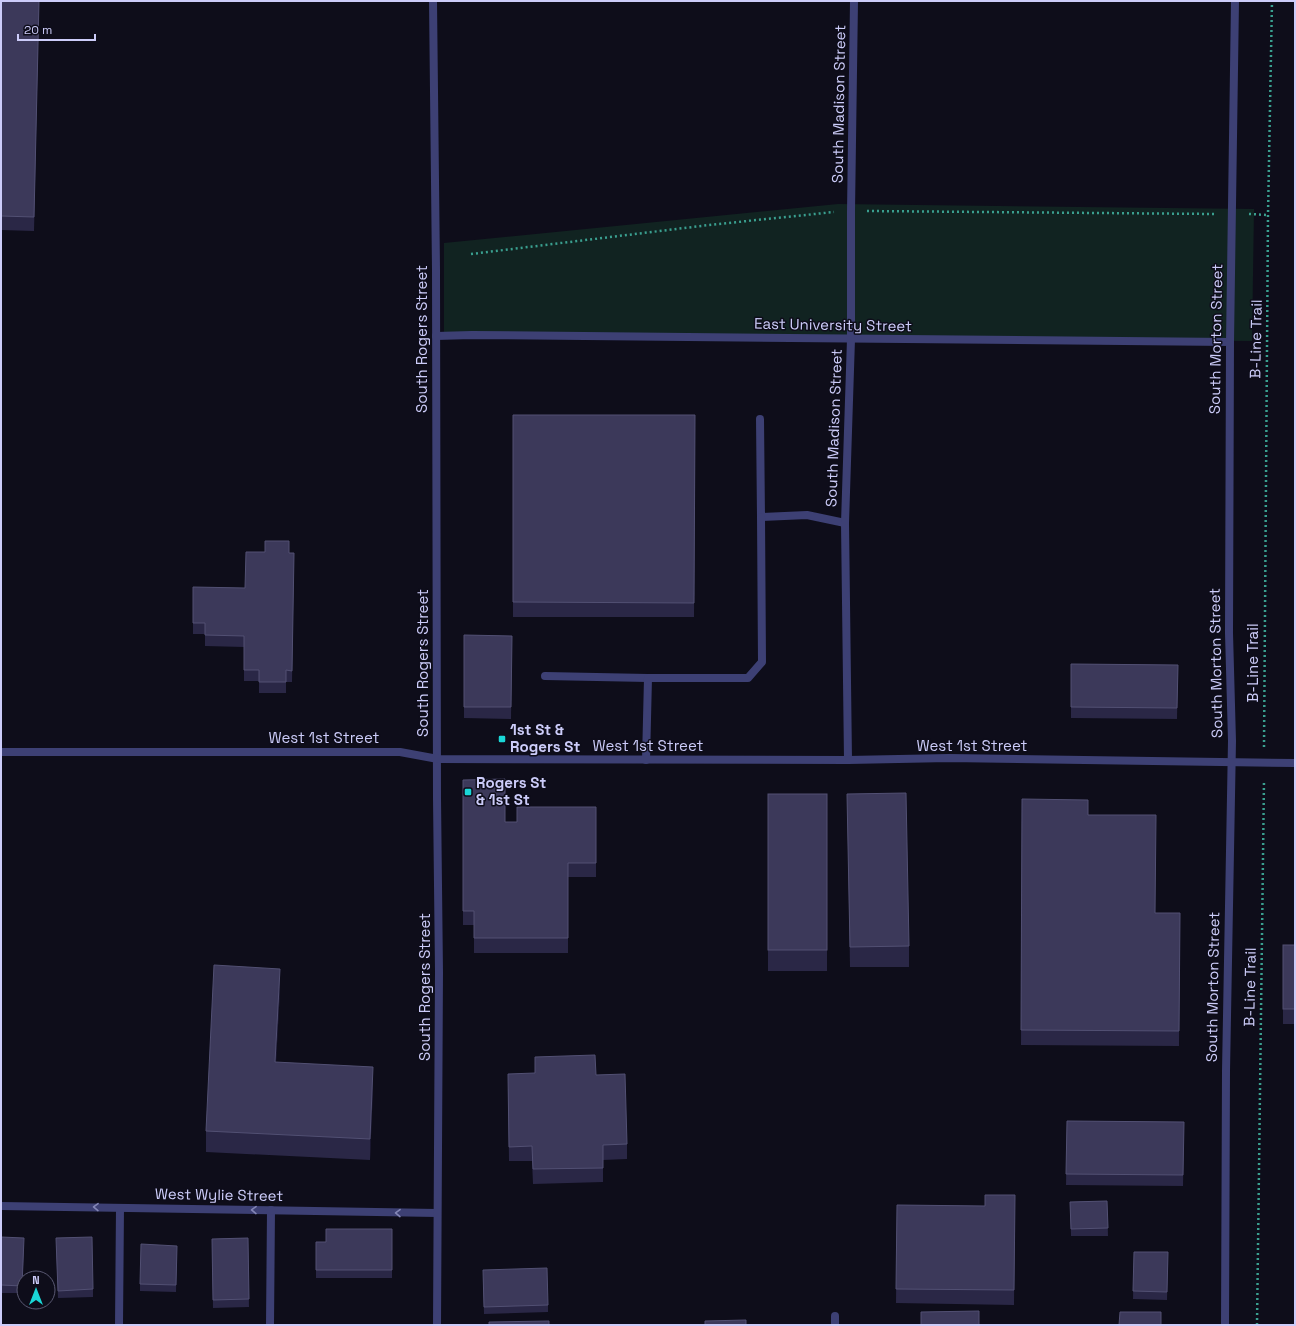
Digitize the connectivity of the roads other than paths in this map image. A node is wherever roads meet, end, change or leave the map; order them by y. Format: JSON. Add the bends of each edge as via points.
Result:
{"nodes":[{"id":1,"x":433,"y":1,"type":"edge"},
{"id":2,"x":854,"y":1,"type":"edge"},
{"id":3,"x":1236,"y":1,"type":"edge"},
{"id":4,"x":436,"y":336,"type":"junction"},
{"id":5,"x":851,"y":339,"type":"junction"},
{"id":6,"x":1230,"y":342,"type":"junction"},
{"id":7,"x":760,"y":419,"type":"dead end"},
{"id":8,"x":761,"y":517,"type":"junction"},
{"id":9,"x":845,"y":523,"type":"junction"},
{"id":10,"x":544,"y":676,"type":"dead end"},
{"id":11,"x":648,"y":678,"type":"junction"},
{"id":12,"x":1,"y":752,"type":"edge"},
{"id":13,"x":438,"y":759,"type":"junction"},
{"id":14,"x":646,"y":760,"type":"junction"},
{"id":15,"x":848,"y":760,"type":"junction"},
{"id":16,"x":1231,"y":762,"type":"junction"},
{"id":17,"x":1295,"y":763,"type":"edge"},
{"id":18,"x":1,"y":1206,"type":"edge"},
{"id":19,"x":120,"y":1208,"type":"junction"},
{"id":20,"x":271,"y":1210,"type":"junction"},
{"id":21,"x":437,"y":1213,"type":"junction"},
{"id":22,"x":835,"y":1316,"type":"dead end"},
{"id":23,"x":119,"y":1325,"type":"edge"},
{"id":24,"x":270,"y":1325,"type":"edge"},
{"id":25,"x":437,"y":1325,"type":"edge"},
{"id":26,"x":835,"y":1325,"type":"edge"},
{"id":27,"x":1225,"y":1325,"type":"edge"}],
"edges":[{"from":1,"to":4,"type":"street","name":"South Rogers Street"},
{"from":2,"to":5,"type":"street","name":"South Madison Street"},
{"from":3,"to":6,"type":"street","name":"South Morton Street"},
{"from":4,"to":5,"type":"street","name":"East University Street"},
{"from":4,"to":13,"type":"street","name":"South Rogers Street"},
{"from":5,"to":6,"type":"street","name":"East University Street"},
{"from":5,"to":9,"type":"street","name":"South Madison Street"},
{"from":6,"to":16,"type":"street","name":"South Morton Street"},
{"from":7,"to":8,"type":"street"},
{"from":8,"to":9,"type":"street","via":[[807,515]]},
{"from":8,"to":11,"type":"street","via":[[762,662],[748,678]]},
{"from":9,"to":15,"type":"street","name":"South Madison Street"},
{"from":10,"to":11,"type":"street"},
{"from":11,"to":14,"type":"street"},
{"from":12,"to":13,"type":"street","name":"West 1st Street","via":[[400,752]]},
{"from":13,"to":14,"type":"street","name":"West 1st Street"},
{"from":13,"to":21,"type":"street","name":"South Rogers Street"},
{"from":14,"to":15,"type":"street","name":"West 1st Street"},
{"from":15,"to":16,"type":"street","name":"West 1st Street","via":[[949,758]]},
{"from":16,"to":17,"type":"street","name":"West 1st Street"},
{"from":16,"to":27,"type":"street","name":"South Morton Street"},
{"from":19,"to":18,"type":"street","name":"West Wylie Street","one_way":true},
{"from":20,"to":19,"type":"street","name":"West Wylie Street","one_way":true},
{"from":19,"to":23,"type":"street"},
{"from":21,"to":20,"type":"street","name":"West Wylie Street","one_way":true},
{"from":20,"to":24,"type":"street"},
{"from":21,"to":25,"type":"street","name":"South Rogers Street"},
{"from":22,"to":26,"type":"street"}]}
